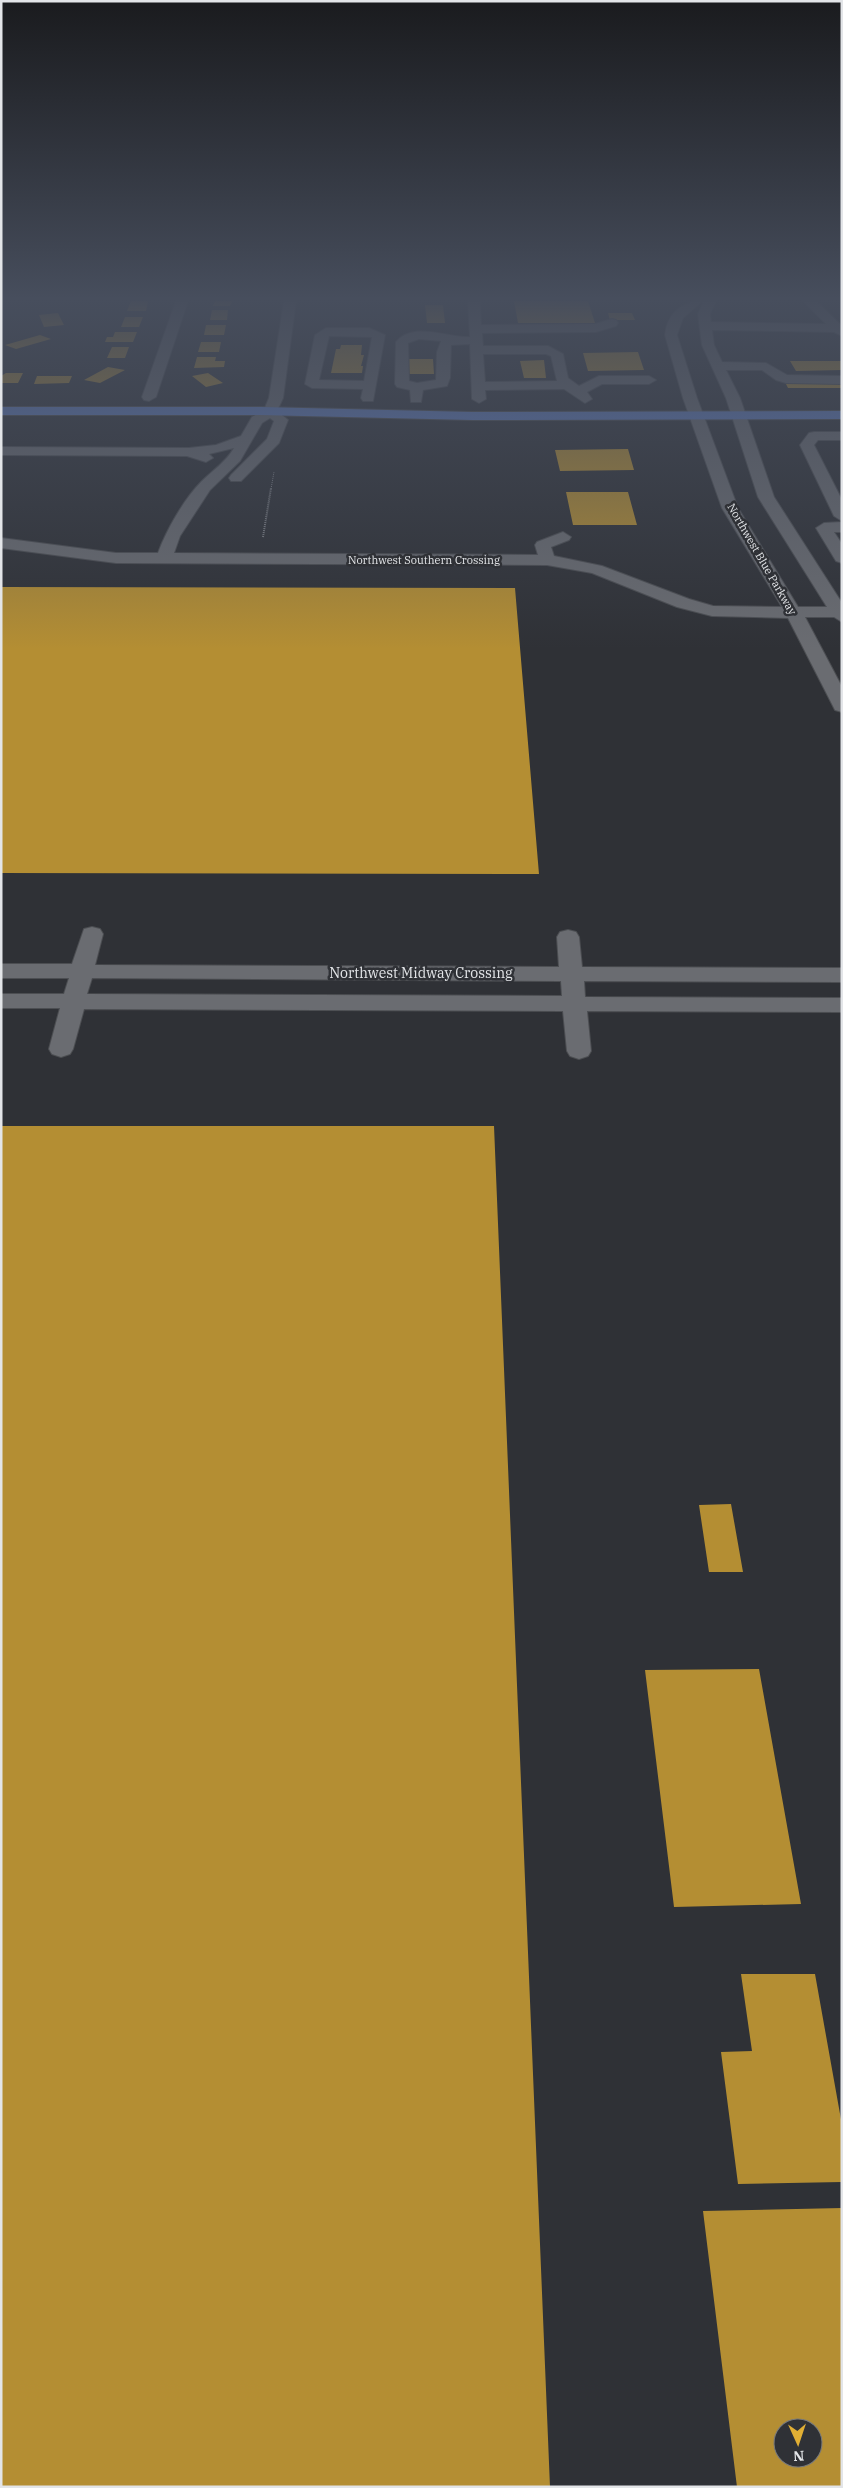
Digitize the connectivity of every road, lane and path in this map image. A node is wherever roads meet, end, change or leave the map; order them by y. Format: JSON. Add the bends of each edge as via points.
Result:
{"nodes":[{"id":1,"x":260,"y":417,"type":"edge"},
{"id":2,"x":279,"y":417,"type":"edge"},
{"id":3,"x":697,"y":417,"type":"edge"},
{"id":4,"x":740,"y":417,"type":"edge"},
{"id":5,"x":842,"y":436,"type":"edge"},
{"id":6,"x":248,"y":438,"type":"junction"},
{"id":7,"x":1,"y":451,"type":"edge"},
{"id":8,"x":189,"y":452,"type":"junction"},
{"id":9,"x":810,"y":452,"type":"junction"},
{"id":10,"x":826,"y":452,"type":"dead end"},
{"id":11,"x":275,"y":468,"type":"dead end"},
{"id":12,"x":217,"y":474,"type":"junction"},
{"id":13,"x":197,"y":499,"type":"junction"},
{"id":14,"x":837,"y":500,"type":"edge"},
{"id":15,"x":842,"y":516,"type":"edge"},
{"id":16,"x":842,"y":527,"type":"edge"},
{"id":17,"x":563,"y":537,"type":"dead end"},
{"id":18,"x":1,"y":544,"type":"edge"},
{"id":19,"x":842,"y":558,"type":"edge"},
{"id":20,"x":164,"y":559,"type":"junction"},
{"id":21,"x":259,"y":560,"type":"junction"},
{"id":22,"x":548,"y":560,"type":"junction"},
{"id":23,"x":793,"y":612,"type":"junction"},
{"id":24,"x":841,"y":613,"type":"edge"},
{"id":25,"x":842,"y":706,"type":"edge"},
{"id":26,"x":92,"y":934,"type":"dead end"},
{"id":27,"x":568,"y":937,"type":"dead end"},
{"id":28,"x":1,"y":971,"type":"edge"},
{"id":29,"x":81,"y":971,"type":"junction"},
{"id":30,"x":571,"y":974,"type":"junction"},
{"id":31,"x":842,"y":975,"type":"edge"},
{"id":32,"x":1,"y":1001,"type":"edge"},
{"id":33,"x":72,"y":1001,"type":"junction"},
{"id":34,"x":574,"y":1003,"type":"junction"},
{"id":35,"x":842,"y":1005,"type":"edge"},
{"id":36,"x":60,"y":1049,"type":"dead end"},
{"id":37,"x":579,"y":1051,"type":"dead end"}],
"edges":[{"from":1,"to":6,"type":"street"},
{"from":2,"to":13,"type":"street","via":[[274,440],[228,485]]},
{"from":3,"to":23,"type":"street","name":"Northwest Blue Parkway","via":[[730,508]]},
{"from":4,"to":24,"type":"street","via":[[766,497]]},
{"from":5,"to":9,"type":"street","via":[[814,436],[807,445]]},
{"from":6,"to":8,"type":"street","via":[[223,448]]},
{"from":6,"to":12,"type":"street","via":[[235,458]]},
{"from":7,"to":8,"type":"street"},
{"from":8,"to":12,"type":"street","via":[[213,462]]},
{"from":9,"to":10,"type":"street"},
{"from":9,"to":14,"type":"street"},
{"from":11,"to":21,"type":"path"},
{"from":12,"to":13,"type":"street"},
{"from":13,"to":20,"type":"street","via":[[172,536]]},
{"from":14,"to":15,"type":"street"},
{"from":16,"to":19,"type":"street","via":[[824,528]]},
{"from":17,"to":22,"type":"street","via":[[543,546]]},
{"from":18,"to":20,"type":"street","name":"Northwest Southern Crossing","via":[[96,557]]},
{"from":20,"to":21,"type":"street","name":"Northwest Southern Crossing"},
{"from":21,"to":22,"type":"street","name":"Northwest Southern Crossing"},
{"from":22,"to":23,"type":"street","name":"Northwest Southern Crossing","via":[[596,569],[712,611]]},
{"from":23,"to":24,"type":"street","name":"Northwest Southern Crossing"},
{"from":23,"to":25,"type":"street","name":"Northwest Blue Parkway"},
{"from":26,"to":29,"type":"street"},
{"from":27,"to":30,"type":"street"},
{"from":28,"to":29,"type":"street","name":"Northwest Midway Crossing"},
{"from":29,"to":30,"type":"street","name":"Northwest Midway Crossing"},
{"from":29,"to":33,"type":"street"},
{"from":30,"to":31,"type":"street","name":"Northwest Midway Crossing"},
{"from":30,"to":34,"type":"street"},
{"from":32,"to":33,"type":"street","name":"Northwest Midway Crossing"},
{"from":33,"to":34,"type":"street","name":"Northwest Midway Crossing"},
{"from":33,"to":36,"type":"street"},
{"from":34,"to":35,"type":"street","name":"Northwest Midway Crossing"},
{"from":34,"to":37,"type":"street"}]}
